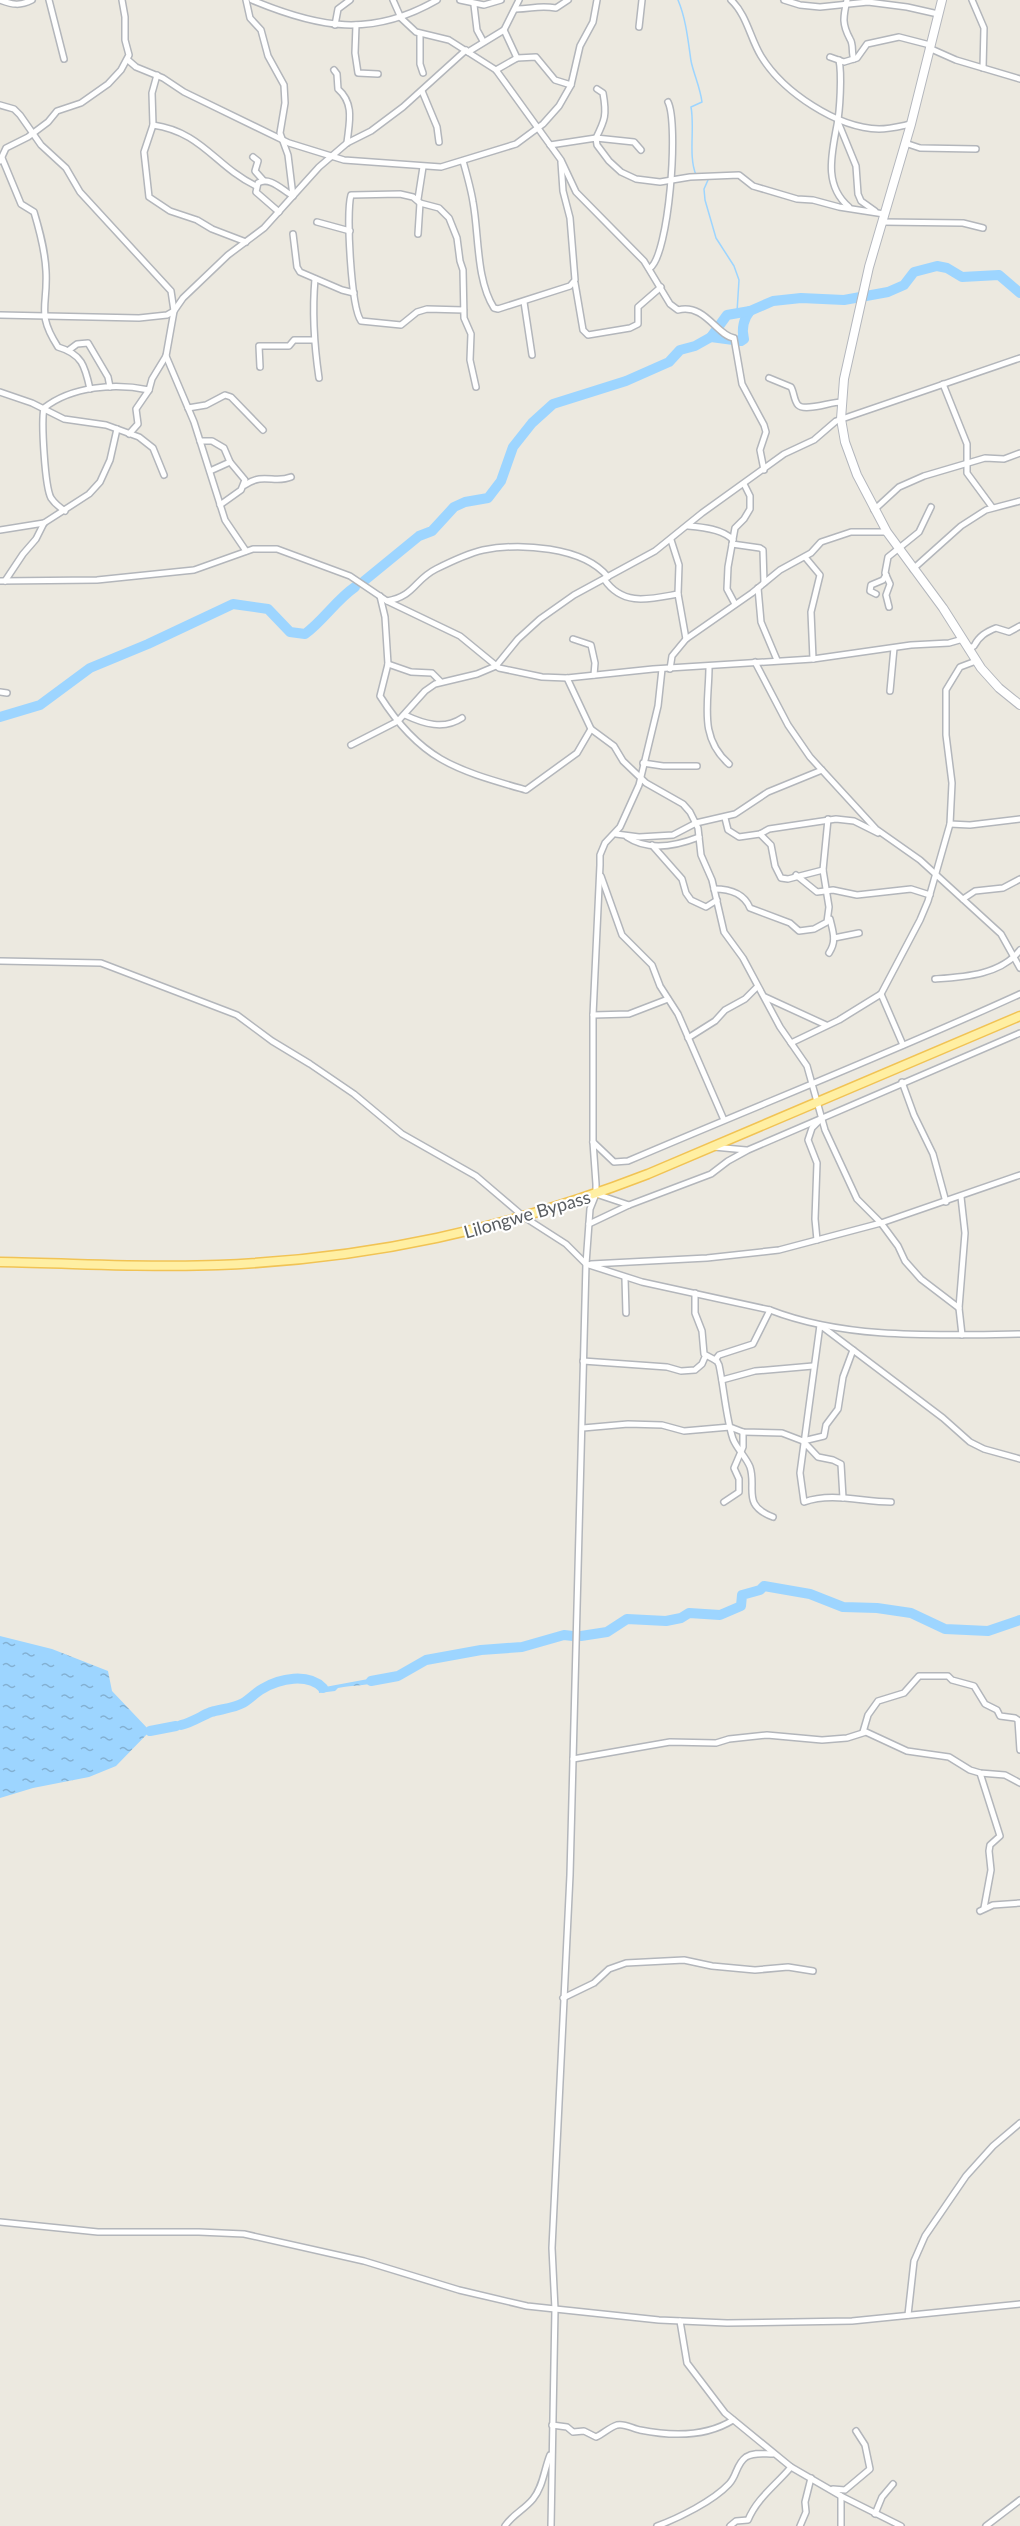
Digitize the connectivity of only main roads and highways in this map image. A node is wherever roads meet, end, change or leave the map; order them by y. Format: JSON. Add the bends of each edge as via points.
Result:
{"nodes":[{"id":1,"x":1020,"y":1016,"type":"edge"},
{"id":2,"x":0,"y":1262,"type":"edge"}],
"edges":[{"from":1,"to":2,"type":"main road","name":"Lilongwe Bypass","via":[[596,1194],[458,1234],[396,1247],[215,1265]]}]}
